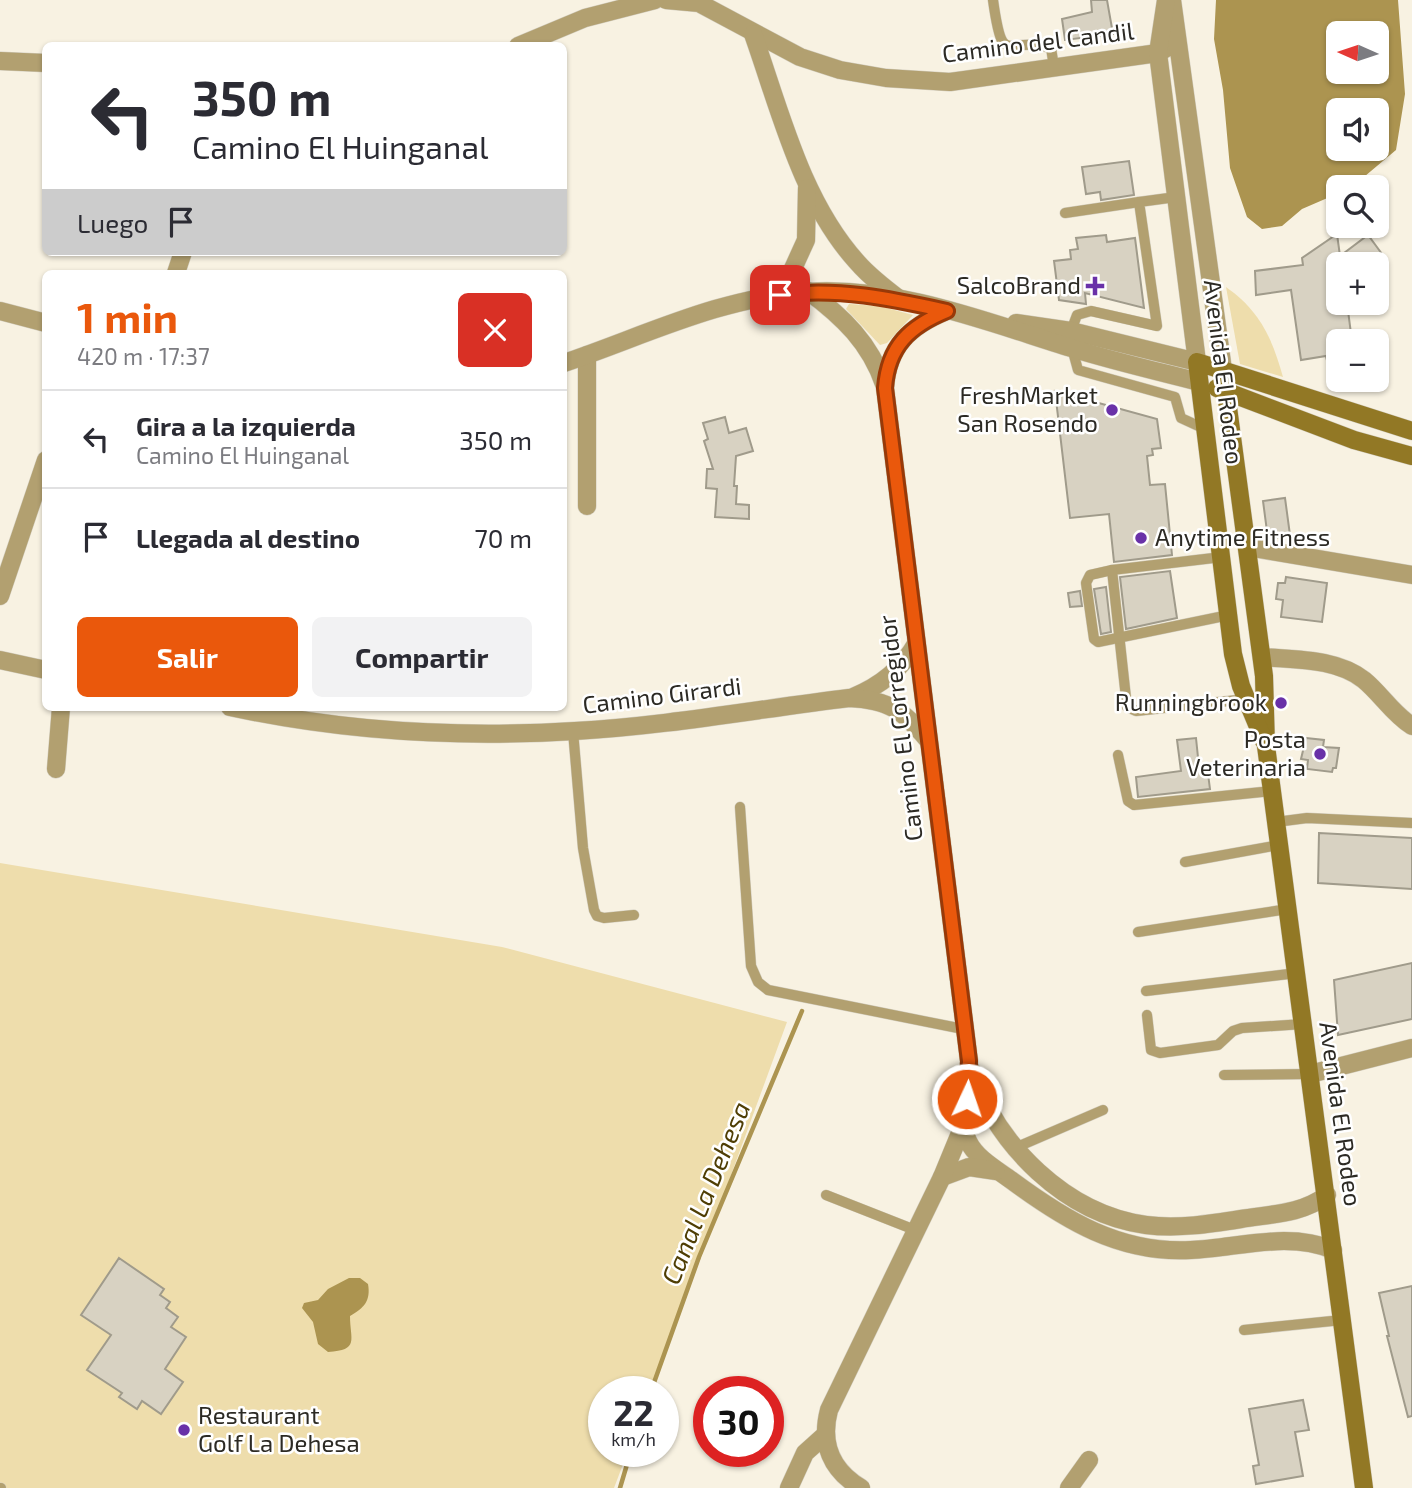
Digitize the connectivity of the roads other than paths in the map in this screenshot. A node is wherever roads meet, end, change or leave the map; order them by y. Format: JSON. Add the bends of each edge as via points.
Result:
{"nodes":[{"id":1,"x":655,"y":0,"type":"edge"},
{"id":2,"x":666,"y":0,"type":"edge"},
{"id":3,"x":993,"y":0,"type":"edge"},
{"id":4,"x":1166,"y":0,"type":"edge"},
{"id":5,"x":1172,"y":0,"type":"edge"},
{"id":6,"x":753,"y":34,"type":"junction"},
{"id":7,"x":1179,"y":41,"type":"junction"},
{"id":8,"x":528,"y":42,"type":"edge"},
{"id":9,"x":1158,"y":53,"type":"junction"},
{"id":10,"x":0,"y":61,"type":"edge"},
{"id":11,"x":42,"y":63,"type":"edge"},
{"id":12,"x":1054,"y":67,"type":"junction"},
{"id":13,"x":806,"y":181,"type":"junction"},
{"id":14,"x":1176,"y":197,"type":"junction"},
{"id":15,"x":1139,"y":202,"type":"junction"},
{"id":16,"x":1065,"y":213,"type":"dead end"},
{"id":17,"x":806,"y":240,"type":"junction"},
{"id":18,"x":842,"y":244,"type":"junction"},
{"id":19,"x":808,"y":291,"type":"junction"},
{"id":20,"x":780,"y":295,"type":"junction"},
{"id":21,"x":902,"y":301,"type":"junction"},
{"id":22,"x":0,"y":311,"type":"edge"},
{"id":23,"x":947,"y":311,"type":"junction"},
{"id":24,"x":42,"y":322,"type":"edge"},
{"id":25,"x":1071,"y":339,"type":"junction"},
{"id":26,"x":866,"y":344,"type":"junction"},
{"id":27,"x":897,"y":344,"type":"junction"},
{"id":28,"x":587,"y":355,"type":"junction"},
{"id":29,"x":567,"y":362,"type":"edge"},
{"id":30,"x":1196,"y":362,"type":"junction"},
{"id":31,"x":1140,"y":367,"type":"junction"},
{"id":32,"x":1223,"y":370,"type":"junction"},
{"id":33,"x":1199,"y":383,"type":"junction"},
{"id":34,"x":1136,"y":386,"type":"junction"},
{"id":35,"x":885,"y":388,"type":"junction"},
{"id":36,"x":1226,"y":390,"type":"junction"},
{"id":37,"x":1206,"y":429,"type":"junction"},
{"id":38,"x":1412,"y":430,"type":"edge"},
{"id":39,"x":1412,"y":456,"type":"edge"},
{"id":40,"x":42,"y":472,"type":"edge"},
{"id":41,"x":587,"y":506,"type":"dead end"},
{"id":42,"x":1247,"y":547,"type":"junction"},
{"id":43,"x":1223,"y":557,"type":"junction"},
{"id":44,"x":1112,"y":570,"type":"junction"},
{"id":45,"x":1412,"y":575,"type":"edge"},
{"id":46,"x":0,"y":596,"type":"edge"},
{"id":47,"x":1229,"y":615,"type":"junction"},
{"id":48,"x":1119,"y":638,"type":"junction"},
{"id":49,"x":916,"y":644,"type":"junction"},
{"id":50,"x":1262,"y":657,"type":"junction"},
{"id":51,"x":0,"y":660,"type":"edge"},
{"id":52,"x":42,"y":669,"type":"edge"},
{"id":53,"x":849,"y":698,"type":"junction"},
{"id":54,"x":1247,"y":699,"type":"junction"},
{"id":55,"x":61,"y":711,"type":"edge"},
{"id":56,"x":255,"y":711,"type":"edge"},
{"id":57,"x":1412,"y":726,"type":"edge"},
{"id":58,"x":573,"y":731,"type":"junction"},
{"id":59,"x":928,"y":740,"type":"junction"},
{"id":60,"x":1266,"y":746,"type":"junction"},
{"id":61,"x":1118,"y":755,"type":"dead end"},
{"id":62,"x":57,"y":769,"type":"dead end"},
{"id":63,"x":1272,"y":791,"type":"junction"},
{"id":64,"x":740,"y":807,"type":"dead end"},
{"id":65,"x":1276,"y":822,"type":"junction"},
{"id":66,"x":1412,"y":823,"type":"edge"},
{"id":67,"x":1279,"y":845,"type":"junction"},
{"id":68,"x":1185,"y":862,"type":"dead end"},
{"id":69,"x":1288,"y":909,"type":"junction"},
{"id":70,"x":634,"y":915,"type":"dead end"},
{"id":71,"x":1138,"y":932,"type":"dead end"},
{"id":72,"x":1297,"y":973,"type":"junction"},
{"id":73,"x":1146,"y":991,"type":"dead end"},
{"id":74,"x":1147,"y":1015,"type":"dead end"},
{"id":75,"x":1303,"y":1024,"type":"junction"},
{"id":76,"x":963,"y":1029,"type":"junction"},
{"id":77,"x":1412,"y":1048,"type":"edge"},
{"id":78,"x":969,"y":1061,"type":"junction"},
{"id":79,"x":1310,"y":1074,"type":"junction"},
{"id":80,"x":1224,"y":1075,"type":"dead end"},
{"id":81,"x":1102,"y":1110,"type":"dead end"},
{"id":82,"x":963,"y":1126,"type":"junction"},
{"id":83,"x":1015,"y":1148,"type":"junction"},
{"id":84,"x":1000,"y":1172,"type":"junction"},
{"id":85,"x":942,"y":1177,"type":"junction"},
{"id":86,"x":826,"y":1195,"type":"dead end"},
{"id":87,"x":1326,"y":1195,"type":"junction"},
{"id":88,"x":1303,"y":1210,"type":"junction"},
{"id":89,"x":915,"y":1230,"type":"junction"},
{"id":90,"x":1306,"y":1241,"type":"junction"},
{"id":91,"x":1333,"y":1250,"type":"junction"},
{"id":92,"x":1342,"y":1320,"type":"junction"},
{"id":93,"x":1244,"y":1330,"type":"dead end"},
{"id":94,"x":825,"y":1435,"type":"junction"},
{"id":95,"x":1089,"y":1460,"type":"dead end"},
{"id":96,"x":789,"y":1488,"type":"edge"},
{"id":97,"x":861,"y":1488,"type":"edge"},
{"id":98,"x":1069,"y":1488,"type":"edge"},
{"id":99,"x":1364,"y":1488,"type":"edge"}],
"edges":[{"from":1,"to":8,"type":"street","via":[[585,18]]},
{"from":2,"to":6,"type":"street","name":"Camino del Candil","via":[[699,3]]},
{"from":3,"to":12,"type":"lane","via":[[1003,43],[1011,48],[1051,48]]},
{"from":4,"to":9,"type":"street","name":"Avenida El Rodeo"},
{"from":5,"to":7,"type":"street","name":"Avenida El Rodeo"},
{"from":6,"to":12,"type":"street","name":"Camino del Candil","via":[[830,67],[886,78],[950,82]]},
{"from":6,"to":13,"type":"street"},
{"from":7,"to":9,"type":"street","name":"Camino del Candil"},
{"from":7,"to":32,"type":"street","name":"Avenida El Rodeo"},
{"from":9,"to":12,"type":"street","name":"Camino del Candil"},
{"from":9,"to":14,"type":"street","name":"Avenida El Rodeo"},
{"from":10,"to":11,"type":"street"},
{"from":13,"to":17,"type":"street"},
{"from":13,"to":18,"type":"street"},
{"from":14,"to":15,"type":"lane"},
{"from":14,"to":30,"type":"street","name":"Avenida El Rodeo"},
{"from":15,"to":16,"type":"lane"},
{"from":15,"to":25,"type":"lane","via":[[1157,326],[1091,311],[1077,315]]},
{"from":17,"to":18,"type":"street","via":[[824,234]]},
{"from":17,"to":20,"type":"street"},
{"from":18,"to":21,"type":"street"},
{"from":19,"to":20,"type":"street"},
{"from":19,"to":21,"type":"street"},
{"from":19,"to":26,"type":"street","name":"Camino El Corregidor"},
{"from":20,"to":28,"type":"street","via":[[717,307]]},
{"from":21,"to":23,"type":"street"},
{"from":22,"to":24,"type":"street"},
{"from":23,"to":25,"type":"street"},
{"from":23,"to":27,"type":"street","via":[[919,325]]},
{"from":25,"to":30,"type":"street"},
{"from":25,"to":31,"type":"street"},
{"from":25,"to":34,"type":"lane","via":[[1078,370]]},
{"from":26,"to":27,"type":"street","via":[[884,352]]},
{"from":26,"to":35,"type":"street","name":"Camino El Corregidor"},
{"from":27,"to":35,"type":"street","name":"Camino El Corregidor"},
{"from":28,"to":29,"type":"street"},
{"from":28,"to":41,"type":"street"},
{"from":30,"to":32,"type":"main road"},
{"from":30,"to":33,"type":"main road","name":"Avenida El Rodeo"},
{"from":31,"to":33,"type":"street"},
{"from":31,"to":34,"type":"lane"},
{"from":32,"to":36,"type":"main road","name":"Avenida El Rodeo"},
{"from":32,"to":38,"type":"main road"},
{"from":33,"to":36,"type":"main road"},
{"from":33,"to":37,"type":"main road","name":"Avenida El Rodeo"},
{"from":34,"to":37,"type":"lane","via":[[1174,397],[1181,418]]},
{"from":35,"to":49,"type":"street","name":"Camino El Corregidor"},
{"from":36,"to":39,"type":"main road","via":[[1354,440]]},
{"from":36,"to":42,"type":"main road","name":"Avenida El Rodeo"},
{"from":37,"to":43,"type":"main road","name":"Avenida El Rodeo"},
{"from":40,"to":46,"type":"street"},
{"from":42,"to":45,"type":"street"},
{"from":42,"to":50,"type":"main road","name":"Avenida El Rodeo"},
{"from":43,"to":44,"type":"lane"},
{"from":43,"to":47,"type":"main road","name":"Avenida El Rodeo"},
{"from":44,"to":48,"type":"lane"},
{"from":44,"to":48,"type":"lane","via":[[1090,575],[1086,583],[1094,639]]},
{"from":47,"to":48,"type":"lane"},
{"from":47,"to":54,"type":"main road","name":"Avenida El Rodeo","via":[[1235,663]]},
{"from":48,"to":54,"type":"lane","via":[[1131,710]]},
{"from":49,"to":53,"type":"street","name":"Camino Girardi","via":[[883,681]]},
{"from":49,"to":59,"type":"street","name":"Camino El Corregidor"},
{"from":50,"to":57,"type":"street","via":[[1348,670]]},
{"from":50,"to":60,"type":"main road","name":"Avenida El Rodeo"},
{"from":51,"to":52,"type":"street"},
{"from":53,"to":58,"type":"street","name":"Camino Girardi"},
{"from":53,"to":59,"type":"street","name":"Camino Girardi","via":[[890,704]]},
{"from":54,"to":60,"type":"main road","name":"Avenida El Rodeo"},
{"from":55,"to":62,"type":"street"},
{"from":56,"to":58,"type":"street","name":"Camino Girardi","via":[[410,730]]},
{"from":58,"to":70,"type":"lane","via":[[583,848],[595,913],[604,918]]},
{"from":59,"to":76,"type":"street","name":"Camino El Corregidor"},
{"from":60,"to":63,"type":"main road","name":"Avenida El Rodeo"},
{"from":61,"to":63,"type":"lane","via":[[1128,801],[1134,805]]},
{"from":63,"to":65,"type":"main road","name":"Avenida El Rodeo"},
{"from":64,"to":76,"type":"lane","via":[[751,966],[758,982],[768,990],[799,998]]},
{"from":65,"to":66,"type":"lane","via":[[1307,818]]},
{"from":65,"to":67,"type":"main road","name":"Avenida El Rodeo"},
{"from":67,"to":68,"type":"lane"},
{"from":67,"to":69,"type":"main road","name":"Avenida El Rodeo"},
{"from":69,"to":71,"type":"lane"},
{"from":69,"to":72,"type":"main road","name":"Avenida El Rodeo"},
{"from":72,"to":73,"type":"lane"},
{"from":72,"to":75,"type":"main road","name":"Avenida El Rodeo"},
{"from":74,"to":75,"type":"lane","via":[[1151,1050],[1160,1053],[1218,1045],[1242,1028]]},
{"from":75,"to":79,"type":"main road","name":"Avenida El Rodeo"},
{"from":76,"to":78,"type":"street","name":"Camino El Corregidor"},
{"from":77,"to":79,"type":"street"},
{"from":78,"to":82,"type":"street","name":"Camino El Corregidor"},
{"from":78,"to":83,"type":"street","name":"Camino El Corregidor","via":[[986,1102]]},
{"from":79,"to":80,"type":"lane"},
{"from":79,"to":87,"type":"main road","name":"Avenida El Rodeo"},
{"from":81,"to":83,"type":"lane"},
{"from":82,"to":84,"type":"street","via":[[973,1149]]},
{"from":82,"to":85,"type":"street","name":"Camino El Corregidor"},
{"from":83,"to":88,"type":"street","name":"Camino El Corregidor","via":[[1074,1198],[1129,1222],[1204,1225]]},
{"from":84,"to":85,"type":"street","via":[[968,1167]]},
{"from":84,"to":90,"type":"street","via":[[1076,1225],[1130,1244],[1193,1251]]},
{"from":85,"to":89,"type":"street","name":"Camino El Corregidor"},
{"from":86,"to":89,"type":"lane"},
{"from":87,"to":88,"type":"street","name":"Camino El Corregidor"},
{"from":87,"to":91,"type":"main road","name":"Avenida El Rodeo"},
{"from":88,"to":90,"type":"street","via":[[1295,1226]]},
{"from":89,"to":94,"type":"street","name":"Camino El Corregidor","via":[[835,1394]]},
{"from":90,"to":91,"type":"street"},
{"from":91,"to":92,"type":"main road","name":"Avenida El Rodeo"},
{"from":92,"to":93,"type":"lane"},
{"from":92,"to":99,"type":"main road","name":"Avenida El Rodeo"},
{"from":94,"to":96,"type":"street","via":[[805,1452]]},
{"from":94,"to":97,"type":"street","via":[[838,1471]]},
{"from":95,"to":98,"type":"street"}]}
